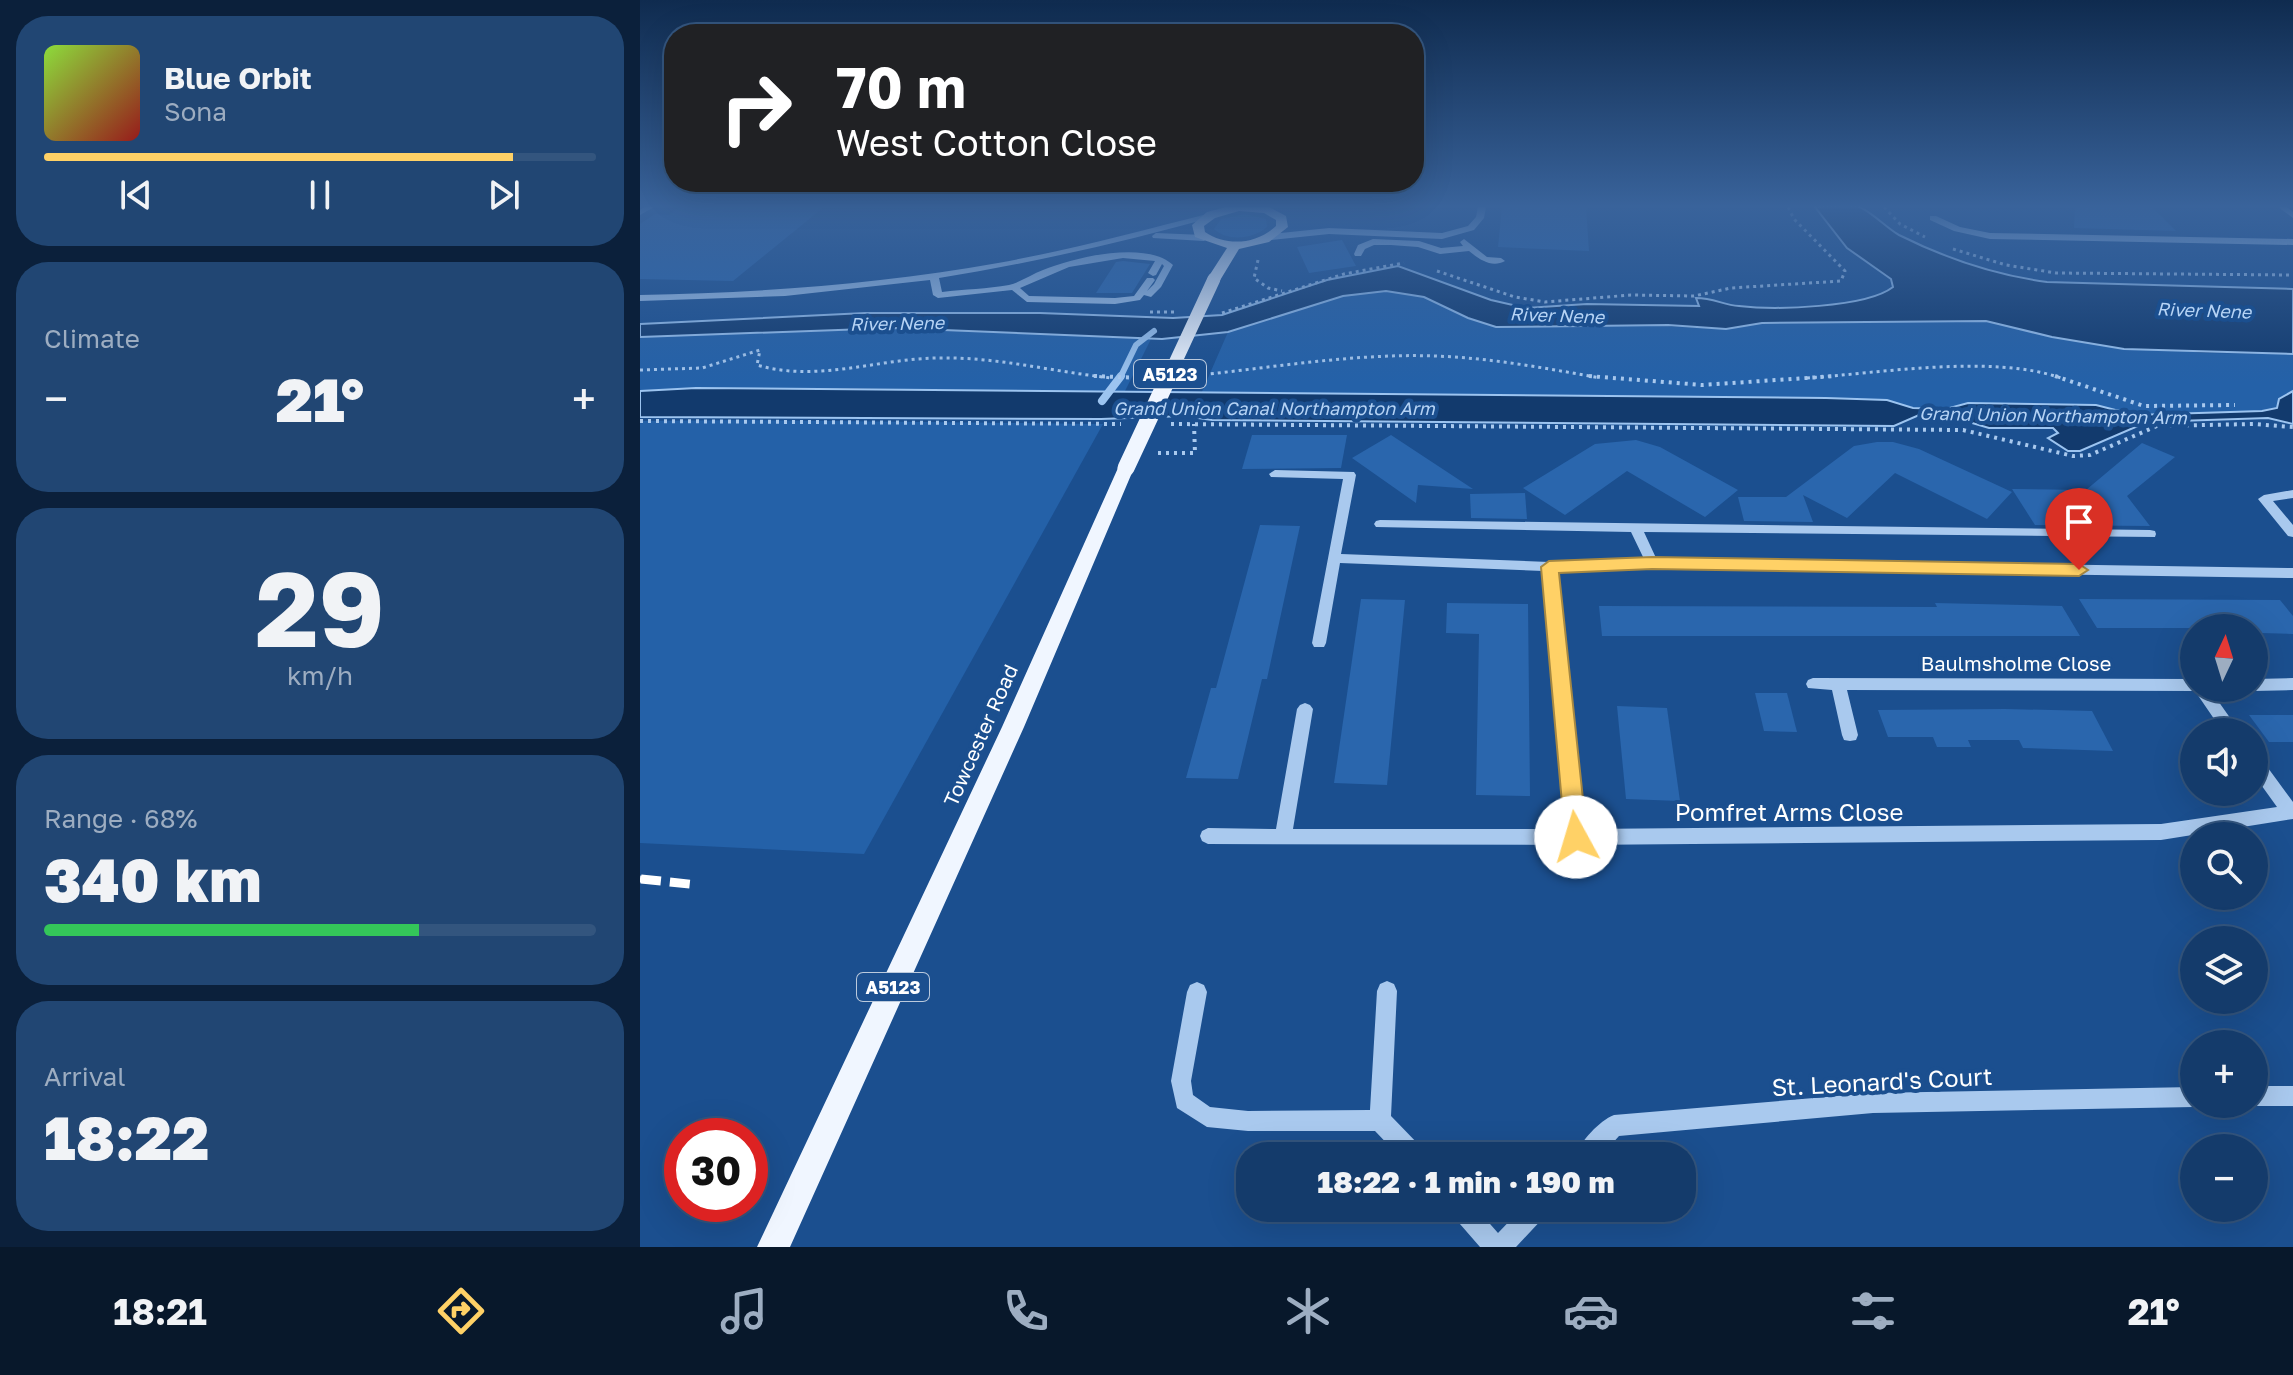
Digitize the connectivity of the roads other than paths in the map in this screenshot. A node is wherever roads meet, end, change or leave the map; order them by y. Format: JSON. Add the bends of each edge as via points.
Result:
{"nodes":[{"id":1,"x":996,"y":265,"type":"edge"},
{"id":2,"x":1066,"y":265,"type":"edge"},
{"id":3,"x":1157,"y":265,"type":"edge"},
{"id":4,"x":1169,"y":265,"type":"edge"},
{"id":5,"x":1223,"y":265,"type":"edge"},
{"id":6,"x":934,"y":278,"type":"junction"},
{"id":7,"x":1014,"y":287,"type":"junction"},
{"id":8,"x":640,"y":298,"type":"edge"},
{"id":9,"x":1137,"y":298,"type":"junction"},
{"id":10,"x":1275,"y":474,"type":"dead end"},
{"id":11,"x":2293,"y":494,"type":"edge"},
{"id":12,"x":1380,"y":524,"type":"dead end"},
{"id":13,"x":1636,"y":528,"type":"junction"},
{"id":14,"x":2293,"y":533,"type":"edge"},
{"id":15,"x":2150,"y":534,"type":"dead end"},
{"id":16,"x":1334,"y":558,"type":"junction"},
{"id":17,"x":1652,"y":563,"type":"junction"},
{"id":18,"x":1549,"y":567,"type":"junction"},
{"id":19,"x":2293,"y":573,"type":"edge"},
{"id":20,"x":1319,"y":643,"type":"dead end"},
{"id":21,"x":1813,"y":684,"type":"dead end"},
{"id":22,"x":1838,"y":684,"type":"junction"},
{"id":23,"x":2293,"y":684,"type":"edge"},
{"id":24,"x":2180,"y":685,"type":"edge"},
{"id":25,"x":2268,"y":685,"type":"edge"},
{"id":26,"x":1305,"y":709,"type":"dead end"},
{"id":27,"x":1850,"y":735,"type":"dead end"},
{"id":28,"x":2268,"y":781,"type":"edge"},
{"id":29,"x":2291,"y":812,"type":"edge"},
{"id":30,"x":1283,"y":835,"type":"junction"},
{"id":31,"x":1208,"y":836,"type":"dead end"},
{"id":32,"x":1576,"y":837,"type":"junction"},
{"id":33,"x":1387,"y":991,"type":"dead end"},
{"id":34,"x":1197,"y":992,"type":"dead end"},
{"id":35,"x":2268,"y":1096,"type":"edge"},
{"id":36,"x":2293,"y":1096,"type":"edge"},
{"id":37,"x":2180,"y":1097,"type":"edge"},
{"id":38,"x":1380,"y":1120,"type":"junction"},
{"id":39,"x":1401,"y":1142,"type":"edge"},
{"id":40,"x":1599,"y":1142,"type":"edge"},
{"id":41,"x":1474,"y":1222,"type":"edge"},
{"id":42,"x":1523,"y":1222,"type":"edge"},
{"id":43,"x":773,"y":1247,"type":"edge"},
{"id":44,"x":1498,"y":1247,"type":"edge"}],
"edges":[{"from":1,"to":6,"type":"street"},
{"from":2,"to":7,"type":"street","via":[[1041,271]]},
{"from":3,"to":9,"type":"street"},
{"from":4,"to":9,"type":"street","via":[[1150,295]]},
{"from":5,"to":43,"type":"main road","name":"Towcester Road","number":"A5123","bridge":true},
{"from":6,"to":7,"type":"street","via":[[938,295]]},
{"from":6,"to":8,"type":"street","via":[[866,287]]},
{"from":7,"to":9,"type":"street","via":[[1027,299]]},
{"from":10,"to":16,"type":"street","via":[[1350,475]]},
{"from":11,"to":14,"type":"street","via":[[2264,499]]},
{"from":12,"to":13,"type":"street"},
{"from":13,"to":15,"type":"street"},
{"from":13,"to":17,"type":"street"},
{"from":16,"to":18,"type":"street"},
{"from":16,"to":20,"type":"street"},
{"from":17,"to":18,"type":"street"},
{"from":17,"to":19,"type":"street"},
{"from":18,"to":32,"type":"street"},
{"from":21,"to":22,"type":"street","name":"Baulmsholme Close"},
{"from":22,"to":24,"type":"street","name":"Baulmsholme Close"},
{"from":22,"to":27,"type":"street"},
{"from":23,"to":25,"type":"street"},
{"from":26,"to":30,"type":"street"},
{"from":28,"to":29,"type":"street"},
{"from":29,"to":32,"type":"street","name":"Pomfret Arms Close","via":[[2161,832]]},
{"from":30,"to":31,"type":"street","name":"Pomfret Arms Close"},
{"from":30,"to":32,"type":"street","name":"Pomfret Arms Close"},
{"from":33,"to":38,"type":"street"},
{"from":34,"to":38,"type":"street","via":[[1181,1081],[1184,1101],[1207,1117],[1248,1121]]},
{"from":35,"to":36,"type":"street"},
{"from":37,"to":40,"type":"street","name":"St. Leonard's Court","via":[[1873,1103],[1614,1126]]},
{"from":38,"to":39,"type":"street"},
{"from":41,"to":44,"type":"street"},
{"from":42,"to":44,"type":"street"}]}
